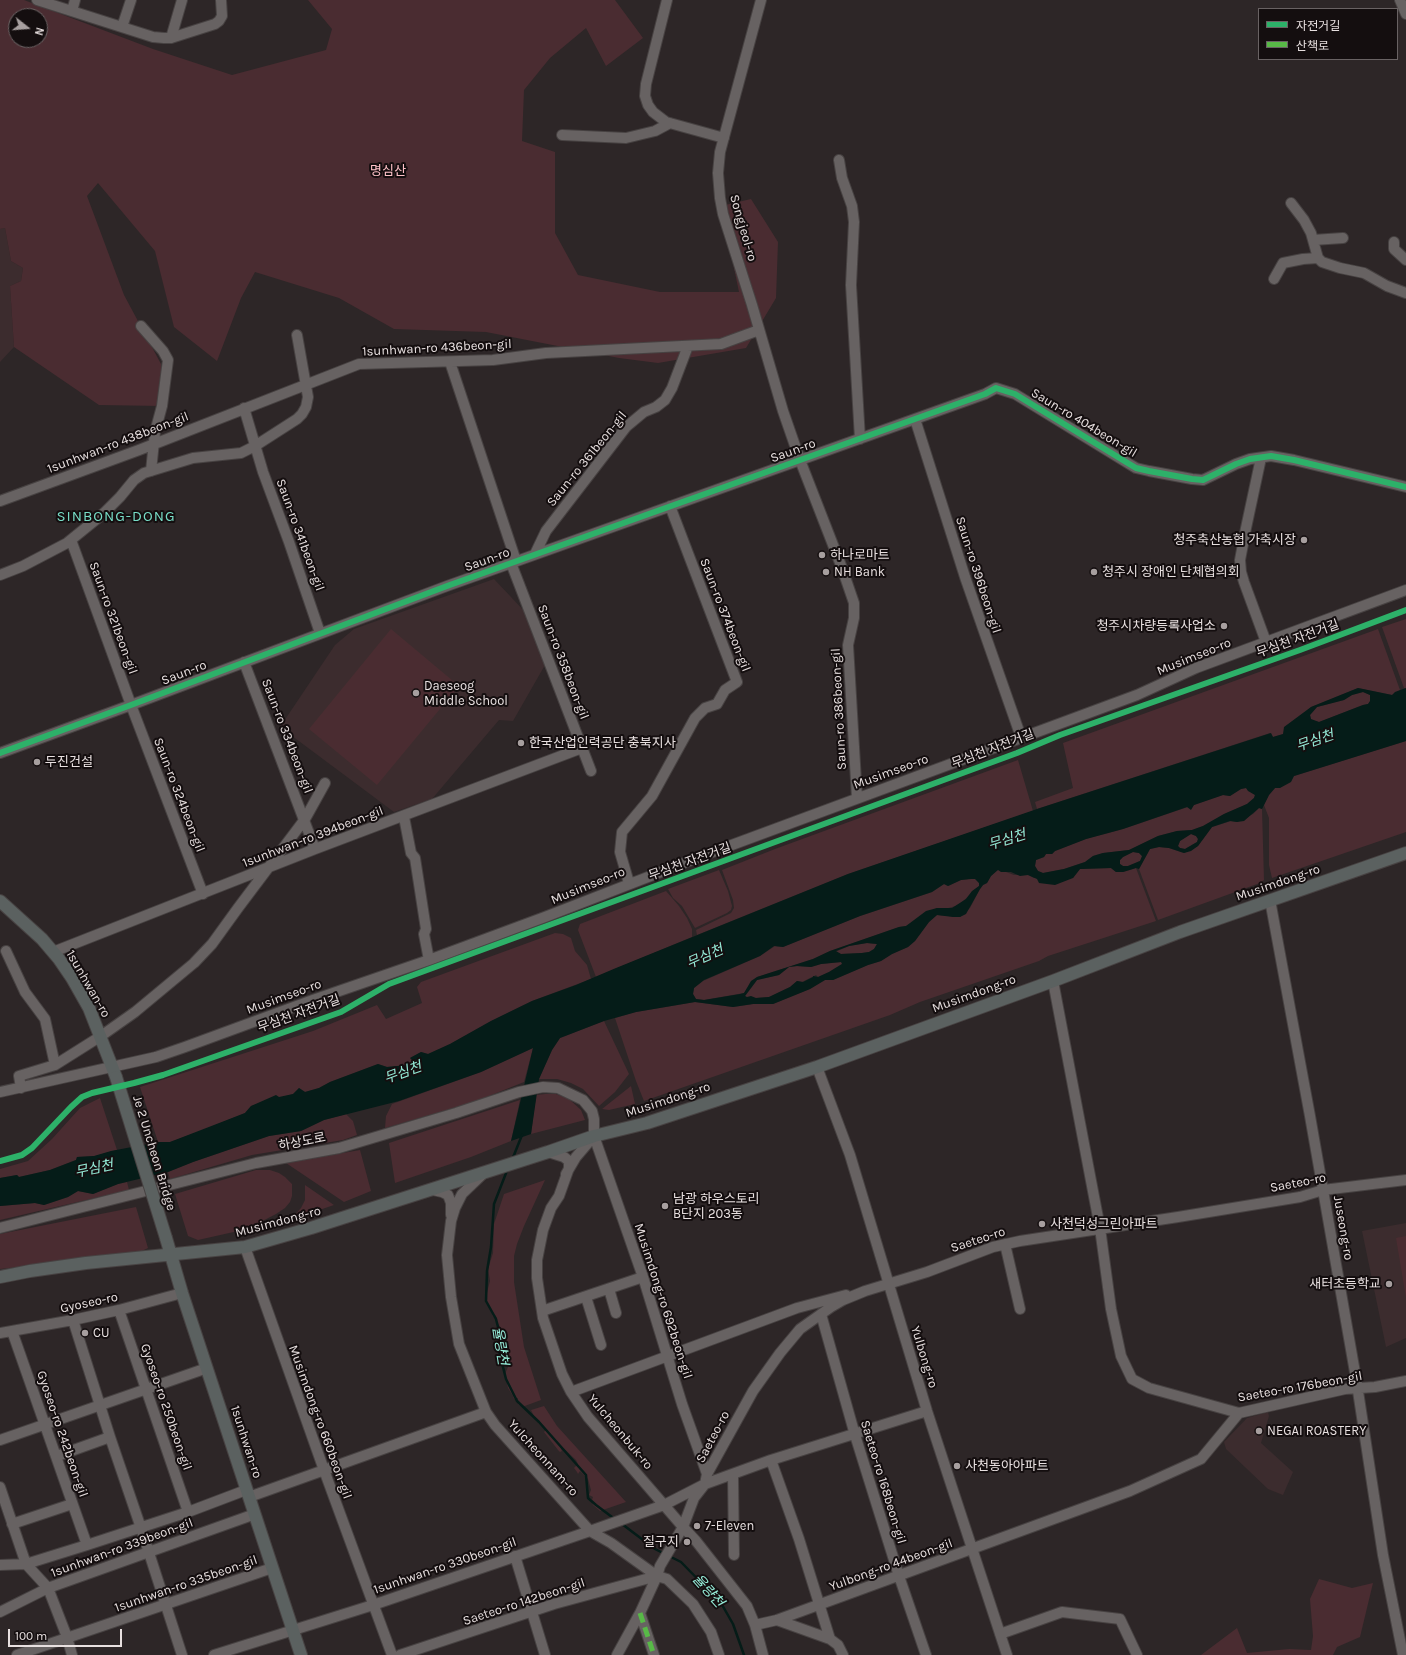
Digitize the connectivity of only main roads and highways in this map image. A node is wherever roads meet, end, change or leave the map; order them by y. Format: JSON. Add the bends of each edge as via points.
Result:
{"nodes":[{"id":1,"x":1406,"y":853,"type":"edge"},
{"id":2,"x":0,"y":901,"type":"edge"},
{"id":3,"x":114,"y":1072,"type":"joint"},
{"id":4,"x":166,"y":1238,"type":"joint"},
{"id":5,"x":171,"y":1253,"type":"junction"},
{"id":6,"x":0,"y":1277,"type":"edge"},
{"id":7,"x":301,"y":1655,"type":"edge"}],
"edges":[{"from":1,"to":5,"type":"main road","name":"Musimdong-ro","via":[[1180,932],[817,1066],[647,1123],[594,1136],[433,1190],[245,1247]]},
{"from":2,"to":3,"type":"main road","name":"1sunhwan-ro","via":[[42,939],[72,978],[89,1008]]},
{"from":3,"to":4,"type":"main road","name":"Je 2 Uncheon Bridge","bridge":true},
{"from":4,"to":5,"type":"main road","name":"1sunhwan-ro"},
{"from":5,"to":6,"type":"main road","name":"Musimdong-ro"},
{"from":5,"to":7,"type":"main road","name":"1sunhwan-ro"}]}
